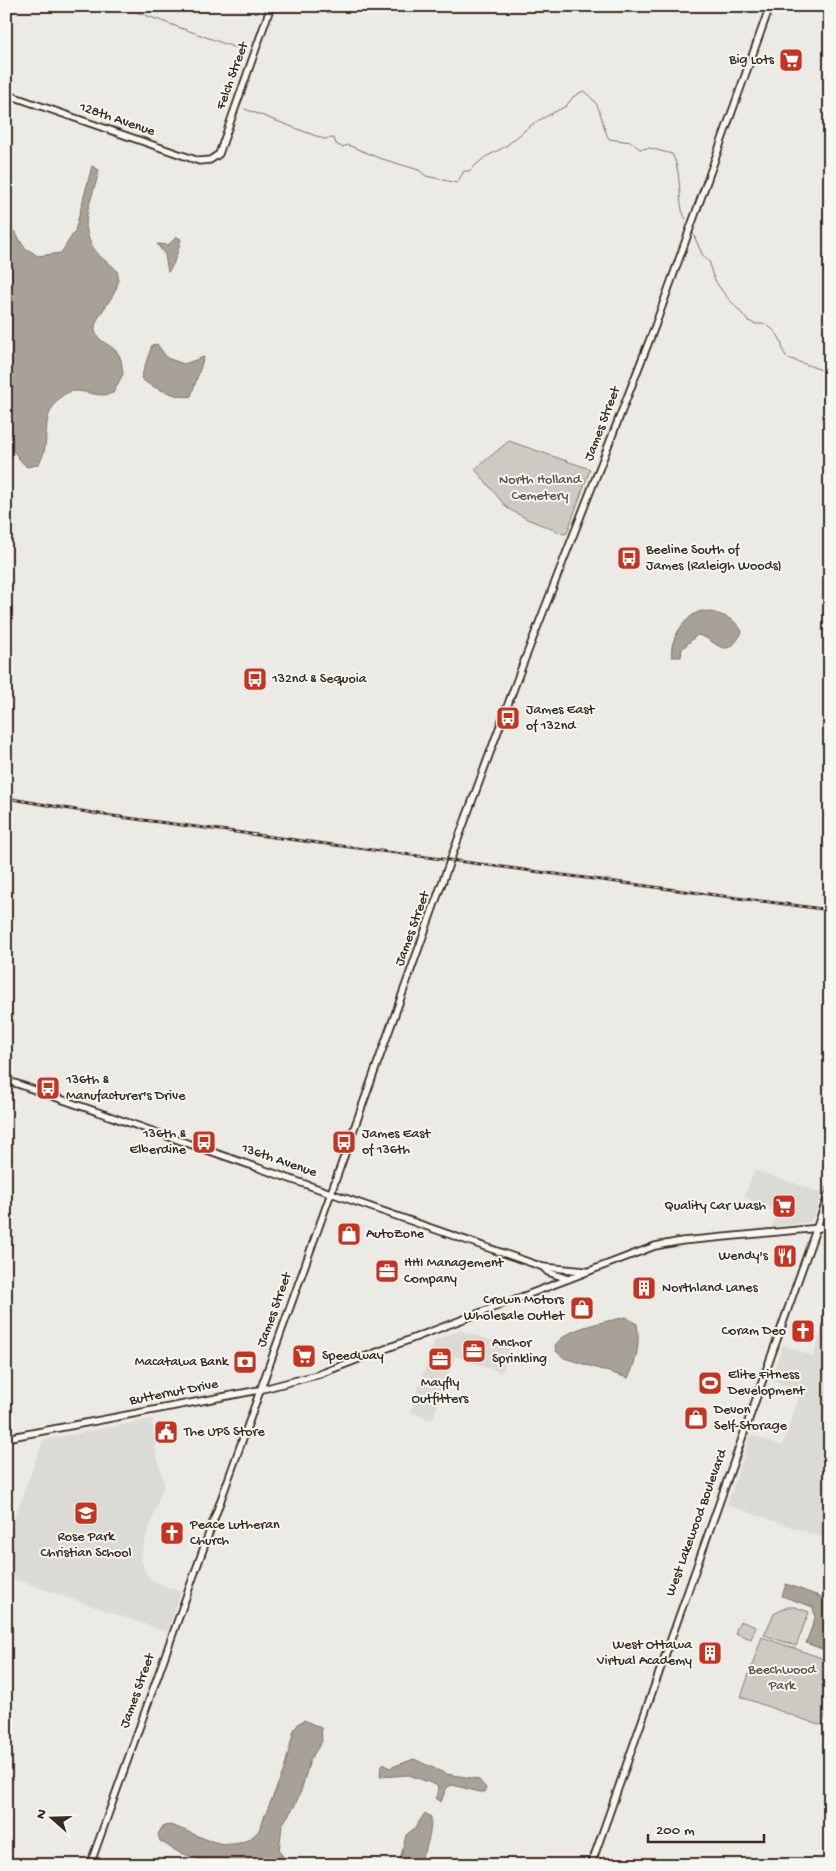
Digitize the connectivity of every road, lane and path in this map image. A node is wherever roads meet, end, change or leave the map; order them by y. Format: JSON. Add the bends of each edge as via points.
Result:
{"nodes":[{"id":1,"x":271,"y":6,"type":"edge"},
{"id":2,"x":770,"y":6,"type":"edge"},
{"id":3,"x":6,"y":94,"type":"edge"},
{"id":4,"x":219,"y":154,"type":"joint"},
{"id":5,"x":6,"y":1080,"type":"edge"},
{"id":6,"x":830,"y":1190,"type":"edge"},
{"id":7,"x":331,"y":1193,"type":"junction"},
{"id":8,"x":830,"y":1227,"type":"edge"},
{"id":9,"x":815,"y":1228,"type":"junction"},
{"id":10,"x":543,"y":1267,"type":"junction"},
{"id":11,"x":588,"y":1271,"type":"junction"},
{"id":12,"x":568,"y":1279,"type":"junction"},
{"id":13,"x":259,"y":1390,"type":"junction"},
{"id":14,"x":6,"y":1438,"type":"edge"},
{"id":15,"x":90,"y":1865,"type":"edge"},
{"id":16,"x":591,"y":1865,"type":"edge"}],
"edges":[{"from":1,"to":4,"type":"street","name":"Felch Street"},
{"from":2,"to":7,"type":"street","name":"James Street","via":[[655,326],[480,780]]},
{"from":3,"to":4,"type":"street","name":"128th Avenue","via":[[199,161],[210,160]]},
{"from":5,"to":7,"type":"street","name":"136th Avenue"},
{"from":6,"to":9,"type":"street","name":"West Lakewood Boulevard"},
{"from":7,"to":10,"type":"street","name":"136th Avenue"},
{"from":7,"to":13,"type":"street","name":"James Street"},
{"from":8,"to":9,"type":"street","name":"Butternut Drive"},
{"from":9,"to":11,"type":"street","name":"Butternut Drive","via":[[669,1243]]},
{"from":9,"to":16,"type":"street","name":"West Lakewood Boulevard"},
{"from":10,"to":11,"type":"street","name":"136th Avenue"},
{"from":10,"to":12,"type":"street","name":"136th Avenue"},
{"from":11,"to":12,"type":"street","name":"Butternut Drive"},
{"from":12,"to":13,"type":"street","name":"Butternut Drive","via":[[317,1375]]},
{"from":13,"to":14,"type":"street","name":"Butternut Drive"},
{"from":13,"to":15,"type":"street","name":"James Street"}]}
